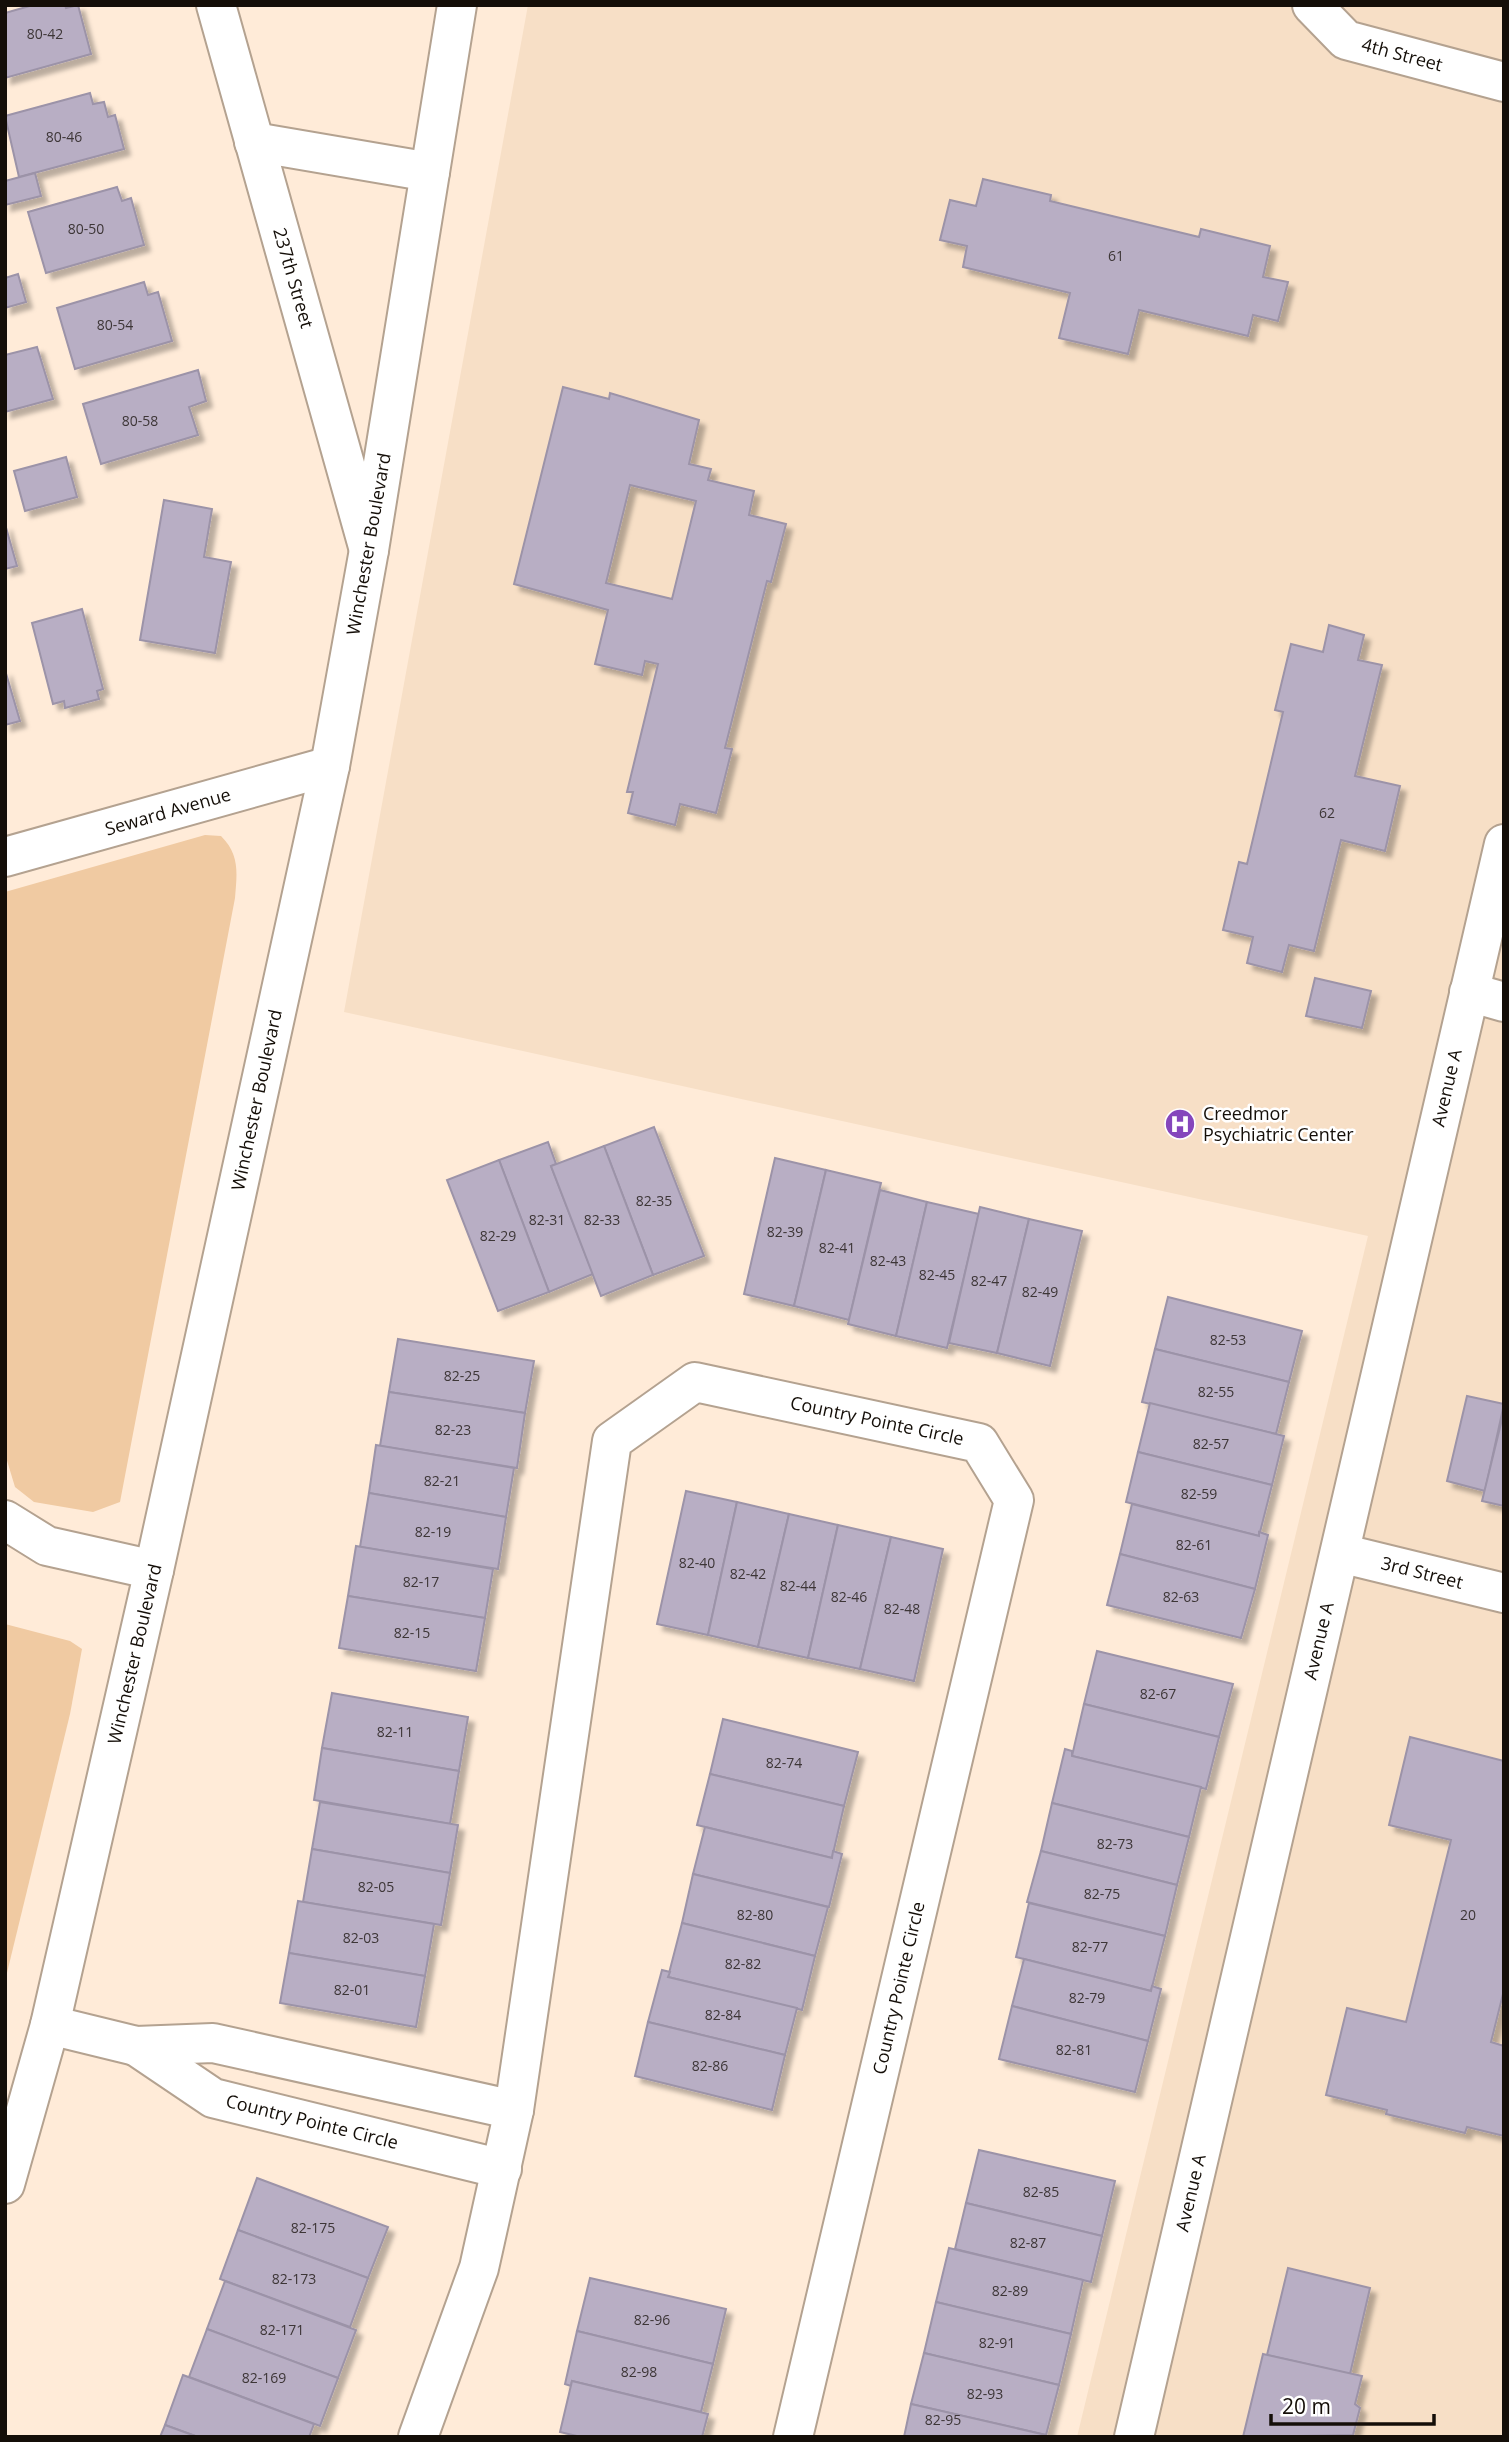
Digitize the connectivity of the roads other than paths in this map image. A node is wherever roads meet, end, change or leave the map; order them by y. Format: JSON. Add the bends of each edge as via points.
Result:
{"nodes":[{"id":1,"x":216,"y":5,"type":"edge"},
{"id":2,"x":457,"y":5,"type":"edge"},
{"id":3,"x":1312,"y":5,"type":"edge"},
{"id":4,"x":1504,"y":82,"type":"edge"},
{"id":5,"x":254,"y":142,"type":"junction"},
{"id":6,"x":430,"y":172,"type":"junction"},
{"id":7,"x":369,"y":550,"type":"junction"},
{"id":8,"x":330,"y":766,"type":"junction"},
{"id":9,"x":1504,"y":844,"type":"edge"},
{"id":10,"x":5,"y":857,"type":"edge"},
{"id":11,"x":1487,"y":997,"type":"edge"},
{"id":12,"x":5,"y":1520,"type":"edge"},
{"id":13,"x":1340,"y":1553,"type":"junction"},
{"id":14,"x":154,"y":1570,"type":"junction"},
{"id":15,"x":1504,"y":1593,"type":"edge"},
{"id":16,"x":50,"y":2025,"type":"junction"},
{"id":17,"x":136,"y":2046,"type":"junction"},
{"id":18,"x":514,"y":2110,"type":"junction"},
{"id":19,"x":502,"y":2169,"type":"junction"},
{"id":20,"x":5,"y":2185,"type":"edge"},
{"id":21,"x":418,"y":2437,"type":"edge"},
{"id":22,"x":793,"y":2437,"type":"edge"},
{"id":23,"x":1134,"y":2437,"type":"edge"}],
"edges":[{"from":1,"to":5,"type":"street","name":"237th Street"},
{"from":2,"to":6,"type":"street","name":"Winchester Boulevard"},
{"from":3,"to":4,"type":"street","name":"4th Street","via":[[1346,40]]},
{"from":5,"to":6,"type":"street"},
{"from":5,"to":7,"type":"street","name":"237th Street"},
{"from":6,"to":7,"type":"street","name":"Winchester Boulevard"},
{"from":7,"to":8,"type":"street","name":"Winchester Boulevard"},
{"from":8,"to":10,"type":"street","name":"Seward Avenue"},
{"from":8,"to":14,"type":"street","name":"Winchester Boulevard"},
{"from":9,"to":11,"type":"street","name":"Avenue A"},
{"from":11,"to":13,"type":"street","name":"Avenue A"},
{"from":12,"to":14,"type":"street","via":[[47,1546]]},
{"from":13,"to":15,"type":"street","name":"3rd Street"},
{"from":13,"to":23,"type":"street","name":"Avenue A"},
{"from":14,"to":16,"type":"street","name":"Winchester Boulevard"},
{"from":16,"to":17,"type":"street","name":"Country Pointe Circle"},
{"from":16,"to":20,"type":"street","name":"Winchester Boulevard"},
{"from":17,"to":18,"type":"street","name":"Country Pointe Circle","via":[[213,2043]]},
{"from":17,"to":19,"type":"street","name":"Country Pointe Circle","via":[[213,2098]]},
{"from":18,"to":19,"type":"street","name":"Country Pointe Circle"},
{"from":18,"to":22,"type":"street","name":"Country Pointe Circle","via":[[612,1441],[695,1382],[979,1443],[1014,1500]]},
{"from":19,"to":21,"type":"street","name":"Country Pointe Circle","via":[[478,2268]]}]}
